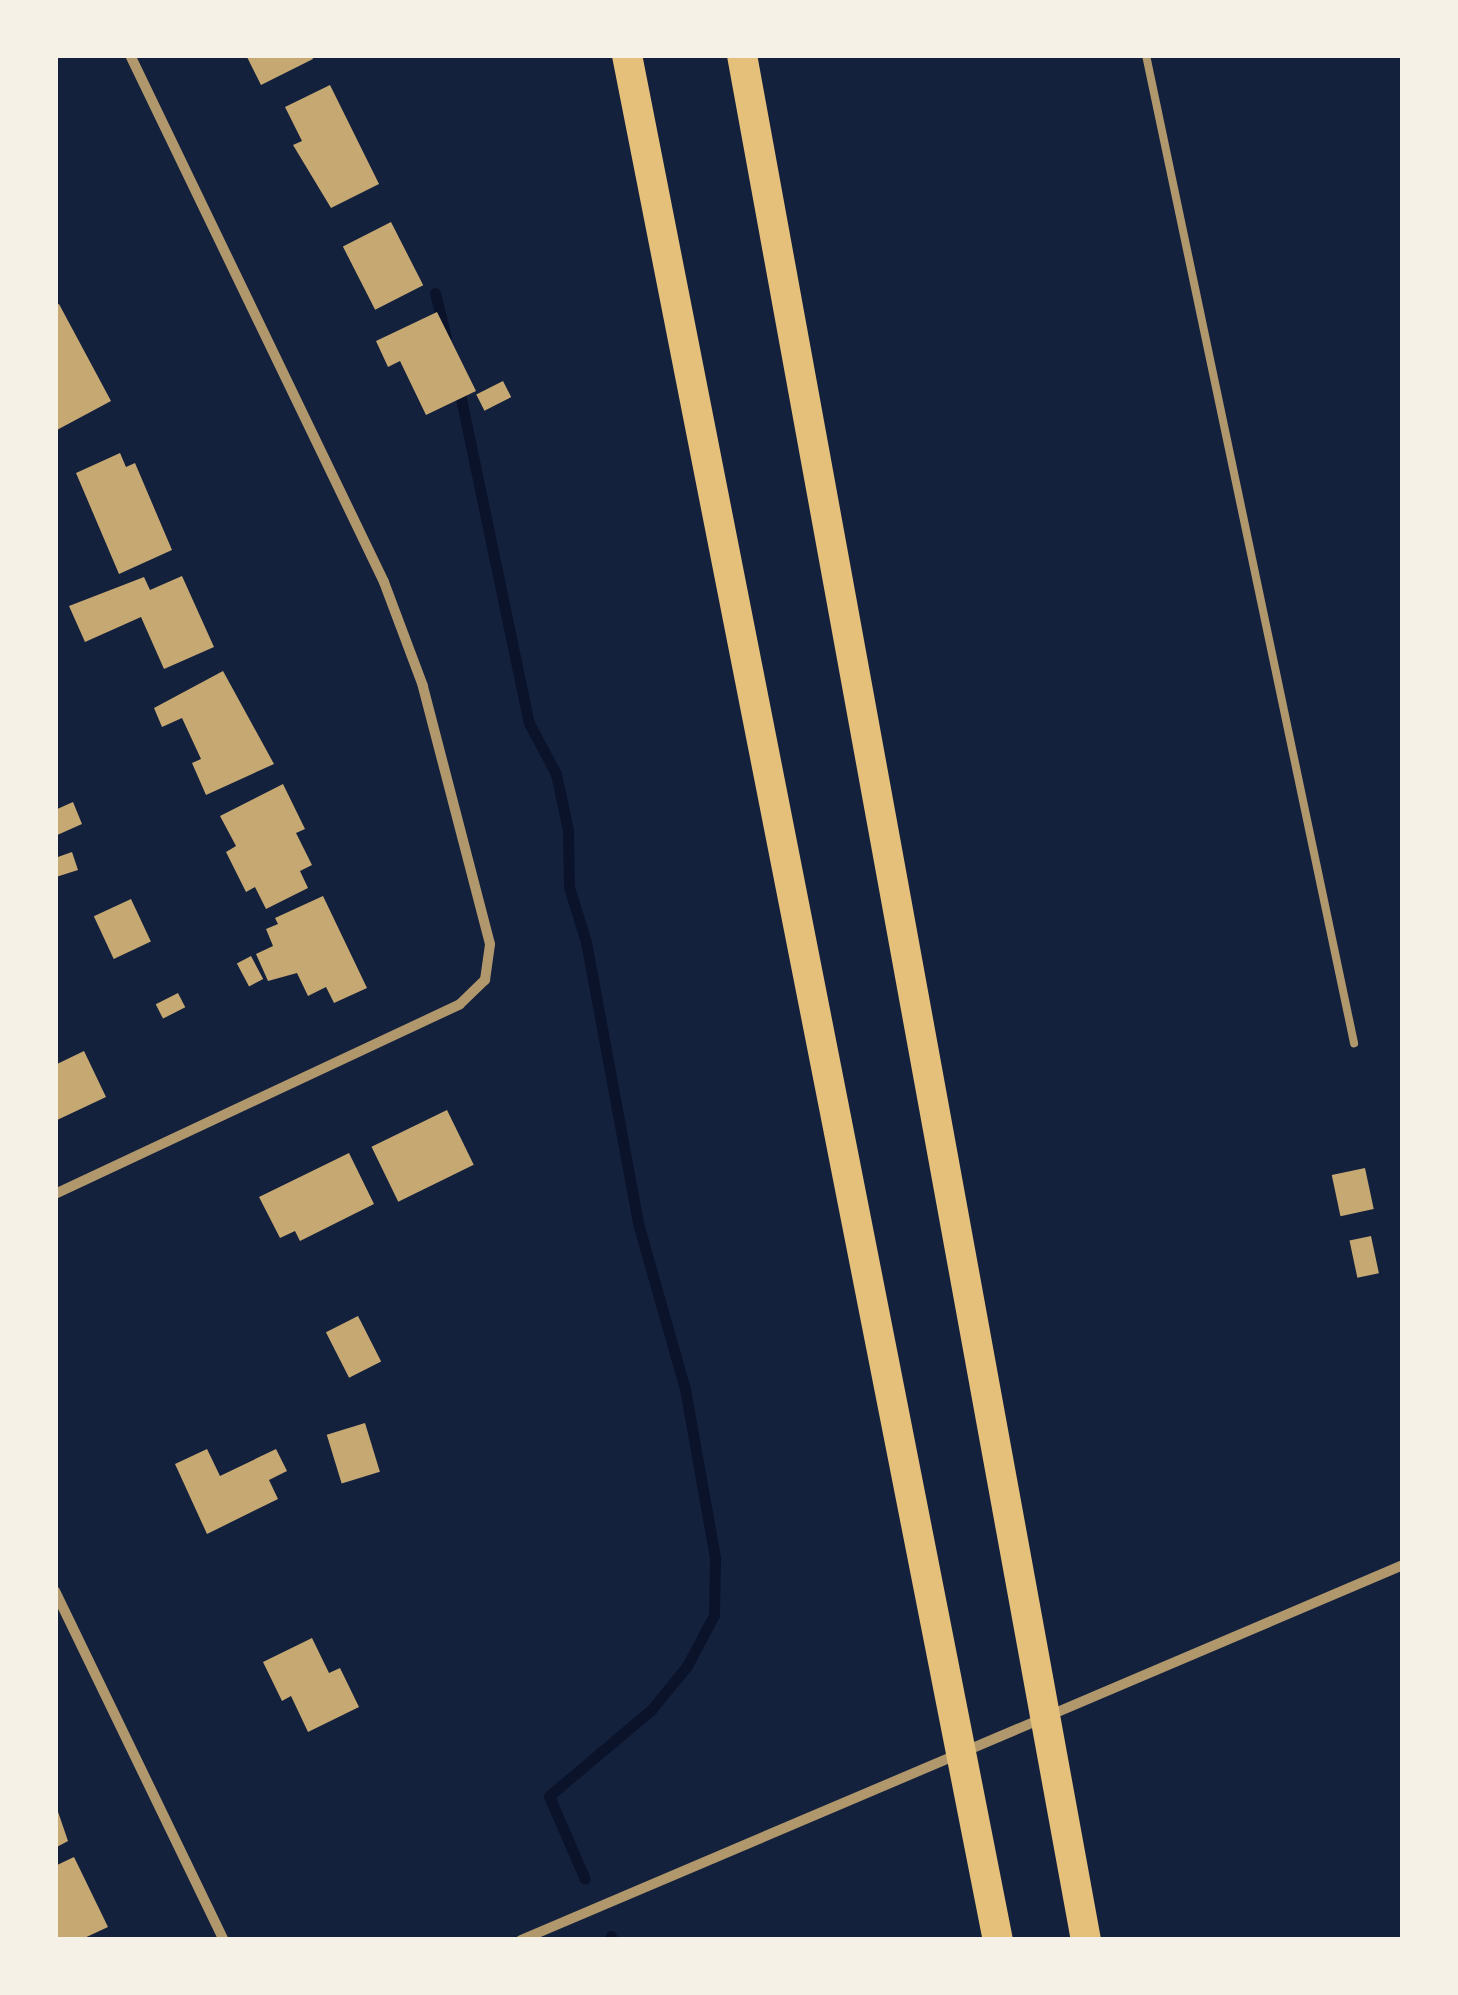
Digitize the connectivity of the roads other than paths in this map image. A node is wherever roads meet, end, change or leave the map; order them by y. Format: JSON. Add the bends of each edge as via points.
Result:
{"nodes":[{"id":1,"x":130,"y":55,"type":"edge"},
{"id":2,"x":627,"y":55,"type":"edge"},
{"id":3,"x":742,"y":55,"type":"edge"},
{"id":4,"x":1146,"y":55,"type":"edge"},
{"id":5,"x":1354,"y":1043,"type":"dead end"},
{"id":6,"x":55,"y":1194,"type":"edge"},
{"id":7,"x":1403,"y":1566,"type":"edge"},
{"id":8,"x":55,"y":1591,"type":"edge"},
{"id":9,"x":224,"y":1940,"type":"edge"},
{"id":10,"x":521,"y":1940,"type":"edge"},
{"id":11,"x":998,"y":1940,"type":"edge"},
{"id":12,"x":1086,"y":1940,"type":"edge"}],
"edges":[{"from":1,"to":6,"type":"street","via":[[384,582],[423,686],[490,944],[485,980],[460,1004]]},
{"from":2,"to":11,"type":"highway"},
{"from":3,"to":12,"type":"highway"},
{"from":4,"to":5,"type":"lane"},
{"from":7,"to":10,"type":"street"},
{"from":8,"to":9,"type":"street"}]}
